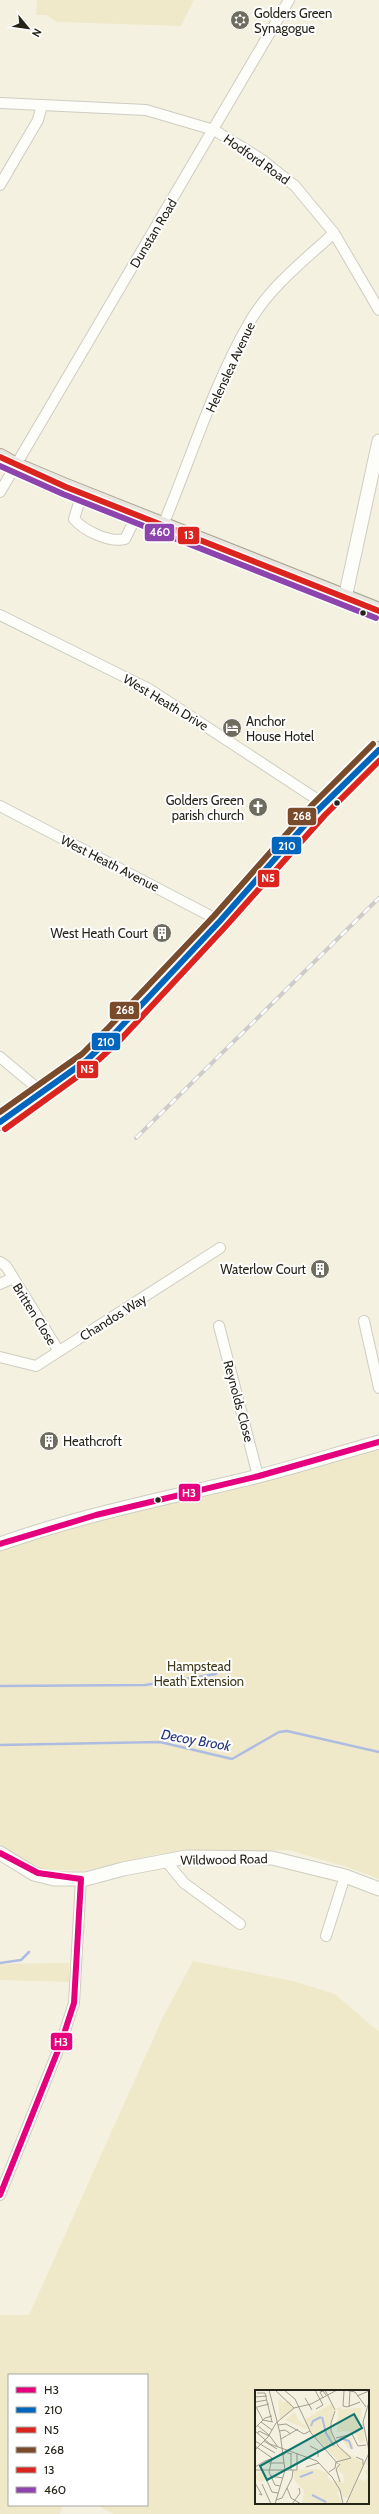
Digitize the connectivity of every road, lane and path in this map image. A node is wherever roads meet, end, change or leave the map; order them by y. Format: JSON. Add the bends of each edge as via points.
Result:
{"nodes":[{"id":1,"x":289,"y":0,"type":"edge"},
{"id":2,"x":0,"y":103,"type":"edge"},
{"id":3,"x":42,"y":105,"type":"junction"},
{"id":4,"x":214,"y":130,"type":"junction"},
{"id":5,"x":0,"y":186,"type":"edge"},
{"id":6,"x":334,"y":233,"type":"junction"},
{"id":7,"x":375,"y":299,"type":"edge"},
{"id":8,"x":379,"y":310,"type":"edge"},
{"id":9,"x":379,"y":441,"type":"edge"},
{"id":10,"x":0,"y":457,"type":"edge"},
{"id":11,"x":16,"y":466,"type":"junction"},
{"id":12,"x":3,"y":480,"type":"edge"},
{"id":13,"x":0,"y":492,"type":"edge"},
{"id":14,"x":82,"y":493,"type":"junction"},
{"id":15,"x":137,"y":515,"type":"junction"},
{"id":16,"x":163,"y":525,"type":"junction"},
{"id":17,"x":345,"y":598,"type":"junction"},
{"id":18,"x":379,"y":611,"type":"edge"},
{"id":19,"x":0,"y":615,"type":"edge"},
{"id":20,"x":377,"y":753,"type":"edge"},
{"id":21,"x":324,"y":804,"type":"junction"},
{"id":22,"x":0,"y":806,"type":"edge"},
{"id":23,"x":220,"y":921,"type":"junction"},
{"id":24,"x":0,"y":1057,"type":"edge"},
{"id":25,"x":43,"y":1093,"type":"junction"},
{"id":26,"x":0,"y":1122,"type":"edge"},
{"id":27,"x":220,"y":1248,"type":"dead end"},
{"id":28,"x":0,"y":1262,"type":"edge"},
{"id":29,"x":12,"y":1278,"type":"junction"},
{"id":30,"x":0,"y":1284,"type":"edge"},
{"id":31,"x":364,"y":1321,"type":"dead end"},
{"id":32,"x":219,"y":1326,"type":"dead end"},
{"id":33,"x":58,"y":1350,"type":"junction"},
{"id":34,"x":0,"y":1357,"type":"edge"},
{"id":35,"x":379,"y":1388,"type":"edge"},
{"id":36,"x":379,"y":1442,"type":"edge"},
{"id":37,"x":258,"y":1476,"type":"junction"},
{"id":38,"x":0,"y":1544,"type":"edge"},
{"id":39,"x":0,"y":1853,"type":"edge"},
{"id":40,"x":166,"y":1861,"type":"junction"},
{"id":41,"x":345,"y":1876,"type":"junction"},
{"id":42,"x":81,"y":1879,"type":"junction"},
{"id":43,"x":379,"y":1889,"type":"edge"},
{"id":44,"x":240,"y":1924,"type":"dead end"},
{"id":45,"x":326,"y":1936,"type":"dead end"},
{"id":46,"x":0,"y":2195,"type":"edge"}],
"edges":[{"from":1,"to":4,"type":"street","name":"Dunstan Road"},
{"from":2,"to":3,"type":"street","name":"Hodford Road"},
{"from":3,"to":4,"type":"street","name":"Hodford Road","via":[[146,110]]},
{"from":3,"to":5,"type":"street","via":[[38,120]]},
{"from":4,"to":6,"type":"street","name":"Hodford Road","via":[[261,159],[295,186]]},
{"from":4,"to":11,"type":"street","name":"Dunstan Road"},
{"from":6,"to":7,"type":"street","name":"Hodford Road"},
{"from":6,"to":16,"type":"street","name":"Helenslea Avenue","via":[[287,276],[253,318],[218,389]]},
{"from":7,"to":8,"type":"street","name":"Hodford Road"},
{"from":9,"to":17,"type":"street"},
{"from":10,"to":11,"type":"main road"},
{"from":11,"to":12,"type":"street"},
{"from":11,"to":14,"type":"main road"},
{"from":12,"to":13,"type":"street"},
{"from":14,"to":15,"type":"main road"},
{"from":14,"to":15,"type":"street","via":[[74,519],[80,527],[116,541],[125,538]]},
{"from":15,"to":16,"type":"main road"},
{"from":16,"to":17,"type":"main road"},
{"from":17,"to":18,"type":"main road"},
{"from":19,"to":21,"type":"street","name":"West Heath Drive","via":[[149,689]]},
{"from":20,"to":21,"type":"main road"},
{"from":21,"to":23,"type":"main road"},
{"from":22,"to":23,"type":"street","name":"West Heath Avenue"},
{"from":23,"to":25,"type":"main road","via":[[115,1033],[87,1060]]},
{"from":24,"to":25,"type":"street"},
{"from":25,"to":26,"type":"main road"},
{"from":27,"to":33,"type":"street","name":"Chandos Way"},
{"from":28,"to":29,"type":"street","name":"Britten Close"},
{"from":29,"to":30,"type":"street","name":"Britten Close"},
{"from":29,"to":33,"type":"street","name":"Britten Close"},
{"from":31,"to":35,"type":"street"},
{"from":32,"to":37,"type":"street","name":"Reynolds Close"},
{"from":33,"to":34,"type":"street","name":"Chandos Way","via":[[36,1366]]},
{"from":36,"to":37,"type":"street"},
{"from":37,"to":38,"type":"street","via":[[100,1514],[23,1535]]},
{"from":39,"to":42,"type":"street","name":"Wildwood Road","via":[[34,1874],[54,1879]]},
{"from":40,"to":41,"type":"street","name":"Wildwood Road","via":[[186,1857],[272,1858]]},
{"from":40,"to":42,"type":"street","name":"Wildwood Road"},
{"from":40,"to":44,"type":"street","via":[[184,1883]]},
{"from":41,"to":43,"type":"street","name":"Wildwood Road"},
{"from":41,"to":45,"type":"street"},
{"from":42,"to":46,"type":"street","via":[[74,2003],[61,2043]]}]}
